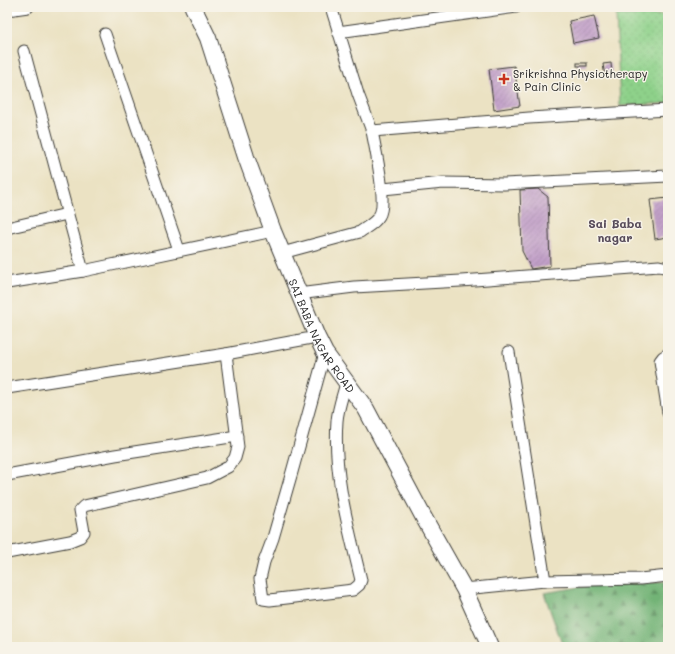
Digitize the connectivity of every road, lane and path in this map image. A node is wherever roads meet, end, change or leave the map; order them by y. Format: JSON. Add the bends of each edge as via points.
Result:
{"nodes":[{"id":1,"x":28,"y":7,"type":"edge"},
{"id":2,"x":193,"y":7,"type":"edge"},
{"id":3,"x":331,"y":7,"type":"edge"},
{"id":4,"x":516,"y":7,"type":"edge"},
{"id":5,"x":494,"y":8,"type":"edge"},
{"id":6,"x":7,"y":10,"type":"edge"},
{"id":7,"x":338,"y":32,"type":"junction"},
{"id":8,"x":105,"y":34,"type":"dead end"},
{"id":9,"x":24,"y":51,"type":"dead end"},
{"id":10,"x":668,"y":110,"type":"edge"},
{"id":11,"x":372,"y":131,"type":"junction"},
{"id":12,"x":668,"y":176,"type":"edge"},
{"id":13,"x":383,"y":188,"type":"junction"},
{"id":14,"x":67,"y":214,"type":"junction"},
{"id":15,"x":7,"y":228,"type":"edge"},
{"id":16,"x":273,"y":231,"type":"junction"},
{"id":17,"x":179,"y":250,"type":"junction"},
{"id":18,"x":282,"y":253,"type":"junction"},
{"id":19,"x":668,"y":268,"type":"edge"},
{"id":20,"x":84,"y":271,"type":"junction"},
{"id":21,"x":7,"y":283,"type":"edge"},
{"id":22,"x":298,"y":294,"type":"junction"},
{"id":23,"x":318,"y":337,"type":"junction"},
{"id":24,"x":508,"y":352,"type":"dead end"},
{"id":25,"x":325,"y":353,"type":"junction"},
{"id":26,"x":226,"y":354,"type":"junction"},
{"id":27,"x":668,"y":354,"type":"edge"},
{"id":28,"x":346,"y":383,"type":"junction"},
{"id":29,"x":7,"y":388,"type":"edge"},
{"id":30,"x":668,"y":413,"type":"edge"},
{"id":31,"x":237,"y":436,"type":"junction"},
{"id":32,"x":7,"y":475,"type":"edge"},
{"id":33,"x":7,"y":552,"type":"edge"},
{"id":34,"x":668,"y":576,"type":"edge"},
{"id":35,"x":545,"y":581,"type":"junction"},
{"id":36,"x":464,"y":589,"type":"junction"},
{"id":37,"x":490,"y":647,"type":"edge"}],
"edges":[{"from":1,"to":6,"type":"street"},
{"from":2,"to":16,"type":"main road","name":"SAI BABA NAGAR ROAD","via":[[208,38]]},
{"from":3,"to":7,"type":"street"},
{"from":4,"to":5,"type":"street"},
{"from":5,"to":7,"type":"street"},
{"from":7,"to":11,"type":"street"},
{"from":8,"to":17,"type":"street"},
{"from":9,"to":14,"type":"street"},
{"from":10,"to":11,"type":"street"},
{"from":11,"to":13,"type":"street"},
{"from":12,"to":13,"type":"street","via":[[504,184],[443,182]]},
{"from":13,"to":18,"type":"street","via":[[381,215],[372,225],[360,232]]},
{"from":14,"to":15,"type":"street"},
{"from":14,"to":20,"type":"street"},
{"from":16,"to":17,"type":"street"},
{"from":16,"to":18,"type":"main road","name":"SAI BABA NAGAR ROAD"},
{"from":17,"to":20,"type":"street"},
{"from":18,"to":22,"type":"main road","name":"SAI BABA NAGAR ROAD"},
{"from":19,"to":22,"type":"street","via":[[658,266],[354,287]]},
{"from":20,"to":21,"type":"street"},
{"from":22,"to":23,"type":"main road","name":"SAI BABA NAGAR ROAD"},
{"from":23,"to":25,"type":"main road","name":"SAI BABA NAGAR ROAD"},
{"from":23,"to":26,"type":"street"},
{"from":24,"to":35,"type":"street"},
{"from":25,"to":28,"type":"main road","name":"SAI BABA NAGAR ROAD"},
{"from":25,"to":28,"type":"street","via":[[264,562],[260,579],[263,598],[270,600],[353,590],[361,580],[342,497],[336,453],[337,420]]},
{"from":26,"to":29,"type":"street"},
{"from":26,"to":31,"type":"street"},
{"from":27,"to":30,"type":"street","via":[[660,361]]},
{"from":28,"to":36,"type":"main road","name":"SAI BABA NAGAR ROAD","via":[[366,409]]},
{"from":31,"to":32,"type":"street"},
{"from":31,"to":33,"type":"street","via":[[235,458],[228,467],[207,478],[84,506],[80,510],[84,532],[80,537]]},
{"from":34,"to":35,"type":"street"},
{"from":35,"to":36,"type":"street"},
{"from":36,"to":37,"type":"main road","name":"SAI BABA NAGAR ROAD"}]}
